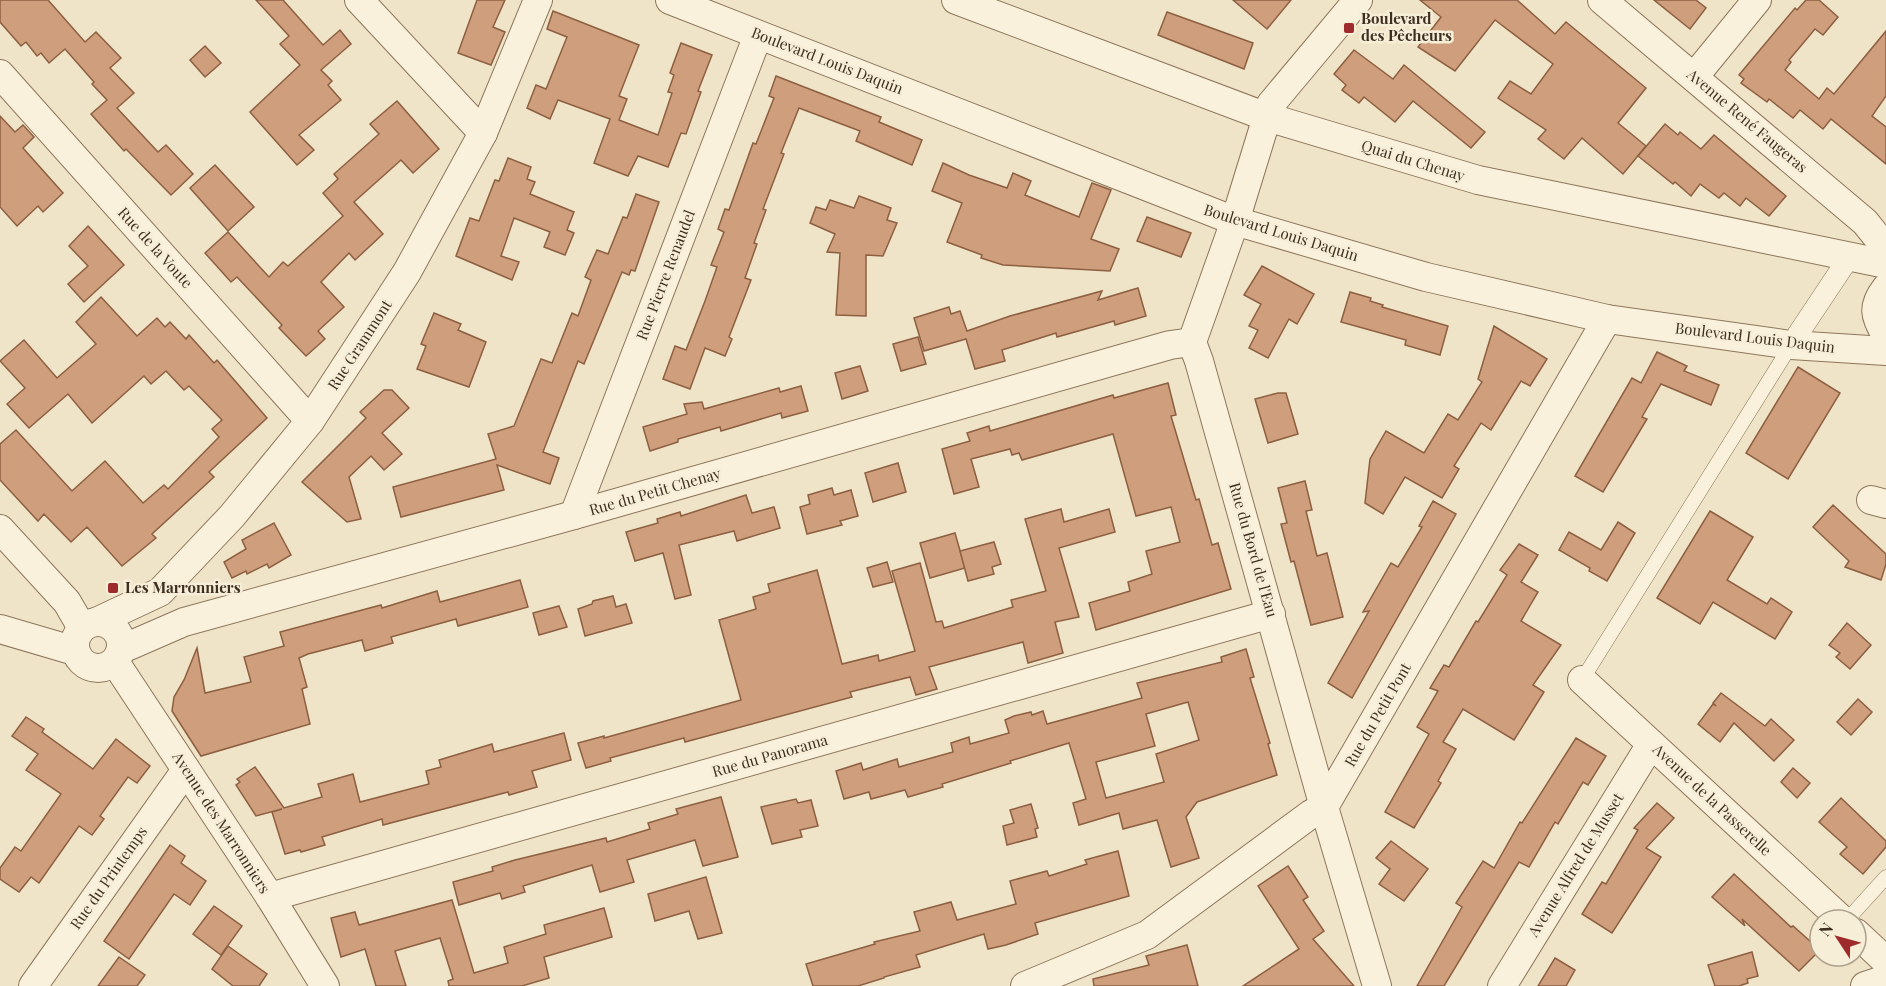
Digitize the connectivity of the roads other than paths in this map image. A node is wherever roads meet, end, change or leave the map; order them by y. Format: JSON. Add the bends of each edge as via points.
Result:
{"nodes":[{"id":1,"x":359,"y":0,"type":"edge"},
{"id":2,"x":538,"y":0,"type":"edge"},
{"id":3,"x":670,"y":0,"type":"edge"},
{"id":4,"x":957,"y":0,"type":"edge"},
{"id":5,"x":1358,"y":0,"type":"edge"},
{"id":6,"x":1602,"y":0,"type":"edge"},
{"id":7,"x":1757,"y":0,"type":"edge"},
{"id":8,"x":758,"y":35,"type":"junction"},
{"id":9,"x":0,"y":74,"type":"edge"},
{"id":10,"x":1694,"y":76,"type":"junction"},
{"id":11,"x":1267,"y":117,"type":"junction"},
{"id":12,"x":483,"y":133,"type":"junction"},
{"id":13,"x":1235,"y":221,"type":"junction"},
{"id":14,"x":1886,"y":248,"type":"edge"},
{"id":15,"x":1850,"y":256,"type":"junction"},
{"id":16,"x":1886,"y":264,"type":"edge"},
{"id":17,"x":1886,"y":288,"type":"edge"},
{"id":18,"x":1606,"y":319,"type":"junction"},
{"id":19,"x":1886,"y":335,"type":"edge"},
{"id":20,"x":1795,"y":340,"type":"junction"},
{"id":21,"x":1192,"y":342,"type":"junction"},
{"id":22,"x":1886,"y":351,"type":"edge"},
{"id":23,"x":310,"y":421,"type":"junction"},
{"id":24,"x":574,"y":515,"type":"junction"},
{"id":25,"x":0,"y":529,"type":"edge"},
{"id":26,"x":160,"y":592,"type":"junction"},
{"id":27,"x":1271,"y":614,"type":"junction"},
{"id":28,"x":184,"y":622,"type":"junction"},
{"id":29,"x":0,"y":629,"type":"edge"},
{"id":30,"x":85,"y":634,"type":"junction"},
{"id":31,"x":118,"y":656,"type":"junction"},
{"id":32,"x":1582,"y":680,"type":"joint"},
{"id":33,"x":1651,"y":744,"type":"junction"},
{"id":34,"x":186,"y":770,"type":"junction"},
{"id":35,"x":1324,"y":807,"type":"junction"},
{"id":36,"x":1886,"y":877,"type":"edge"},
{"id":37,"x":270,"y":897,"type":"junction"},
{"id":38,"x":1831,"y":908,"type":"edge"},
{"id":39,"x":1856,"y":908,"type":"edge"},
{"id":40,"x":1868,"y":944,"type":"edge"},
{"id":41,"x":1886,"y":961,"type":"edge"},
{"id":42,"x":1886,"y":979,"type":"edge"},
{"id":43,"x":33,"y":986,"type":"edge"},
{"id":44,"x":325,"y":986,"type":"edge"},
{"id":45,"x":1025,"y":986,"type":"edge"},
{"id":46,"x":1377,"y":986,"type":"edge"},
{"id":47,"x":1502,"y":986,"type":"edge"},
{"id":48,"x":1864,"y":986,"type":"edge"}],
"edges":[{"from":1,"to":12,"type":"street"},
{"from":2,"to":12,"type":"street","name":"Rue Grammont"},
{"from":3,"to":8,"type":"street","name":"Boulevard Louis Daquin"},
{"from":4,"to":11,"type":"street","name":"Quai du Chenay"},
{"from":5,"to":11,"type":"street","via":[[1271,104]]},
{"from":6,"to":10,"type":"street","name":"Avenue René Faugeras"},
{"from":7,"to":10,"type":"street"},
{"from":8,"to":13,"type":"street","name":"Boulevard Louis Daquin"},
{"from":8,"to":24,"type":"street","name":"Rue Pierre Renaudel"},
{"from":9,"to":23,"type":"street","name":"Rue de la Voute"},
{"from":10,"to":14,"type":"street","name":"Avenue René Faugeras","via":[[1865,222]]},
{"from":11,"to":13,"type":"street"},
{"from":11,"to":15,"type":"street","name":"Quai du Chenay","via":[[1478,180]]},
{"from":12,"to":23,"type":"street","name":"Rue Grammont","via":[[407,272]]},
{"from":13,"to":18,"type":"street","name":"Boulevard Louis Daquin","via":[[1426,277]]},
{"from":13,"to":21,"type":"street"},
{"from":15,"to":16,"type":"street","name":"Quai du Chenay"},
{"from":15,"to":20,"type":"street"},
{"from":17,"to":19,"type":"street","via":[[1876,307],[1878,322]]},
{"from":18,"to":20,"type":"street","name":"Boulevard Louis Daquin"},
{"from":18,"to":35,"type":"street","name":"Rue du Petit Pont"},
{"from":20,"to":22,"type":"street","name":"Boulevard Louis Daquin"},
{"from":20,"to":32,"type":"lane"},
{"from":21,"to":24,"type":"street","name":"Rue du Petit Chenay","via":[[1170,345]]},
{"from":21,"to":27,"type":"street","name":"Rue du Bord de l'Eau"},
{"from":23,"to":26,"type":"street","name":"Rue Grammont","via":[[232,516]]},
{"from":24,"to":28,"type":"street","name":"Rue du Petit Chenay"},
{"from":25,"to":30,"type":"street","via":[[67,602]]},
{"from":26,"to":28,"type":"street","via":[[165,605]]},
{"from":26,"to":30,"type":"street","name":"Rue Grammont"},
{"from":27,"to":35,"type":"street","name":"Rue du Bord de l'Eau"},
{"from":27,"to":37,"type":"street","name":"Rue du Panorama"},
{"from":28,"to":31,"type":"street","name":"Rue du Petit Chenay"},
{"from":29,"to":30,"type":"street"},
{"from":30,"to":31,"type":"street","via":[[110,625],[116,629]]},
{"from":30,"to":31,"type":"street","via":[[79,659],[92,668],[108,667]]},
{"from":31,"to":34,"type":"street","name":"Avenue des Marronniers"},
{"from":32,"to":33,"type":"street","name":"Avenue de la Passerelle"},
{"from":33,"to":38,"type":"street","name":"Avenue de la Passerelle"},
{"from":33,"to":47,"type":"street","name":"Avenue Alfred de Musset"},
{"from":34,"to":37,"type":"street","name":"Avenue des Marronniers"},
{"from":34,"to":43,"type":"street","name":"Rue du Printemps"},
{"from":35,"to":45,"type":"street","name":"Rue du Petit Pont","via":[[1147,935]]},
{"from":35,"to":46,"type":"street","name":"Rue du Bord de l'Eau"},
{"from":36,"to":39,"type":"lane"},
{"from":37,"to":44,"type":"street","name":"Avenue des Marronniers"},
{"from":40,"to":41,"type":"street"},
{"from":42,"to":48,"type":"street"}]}
